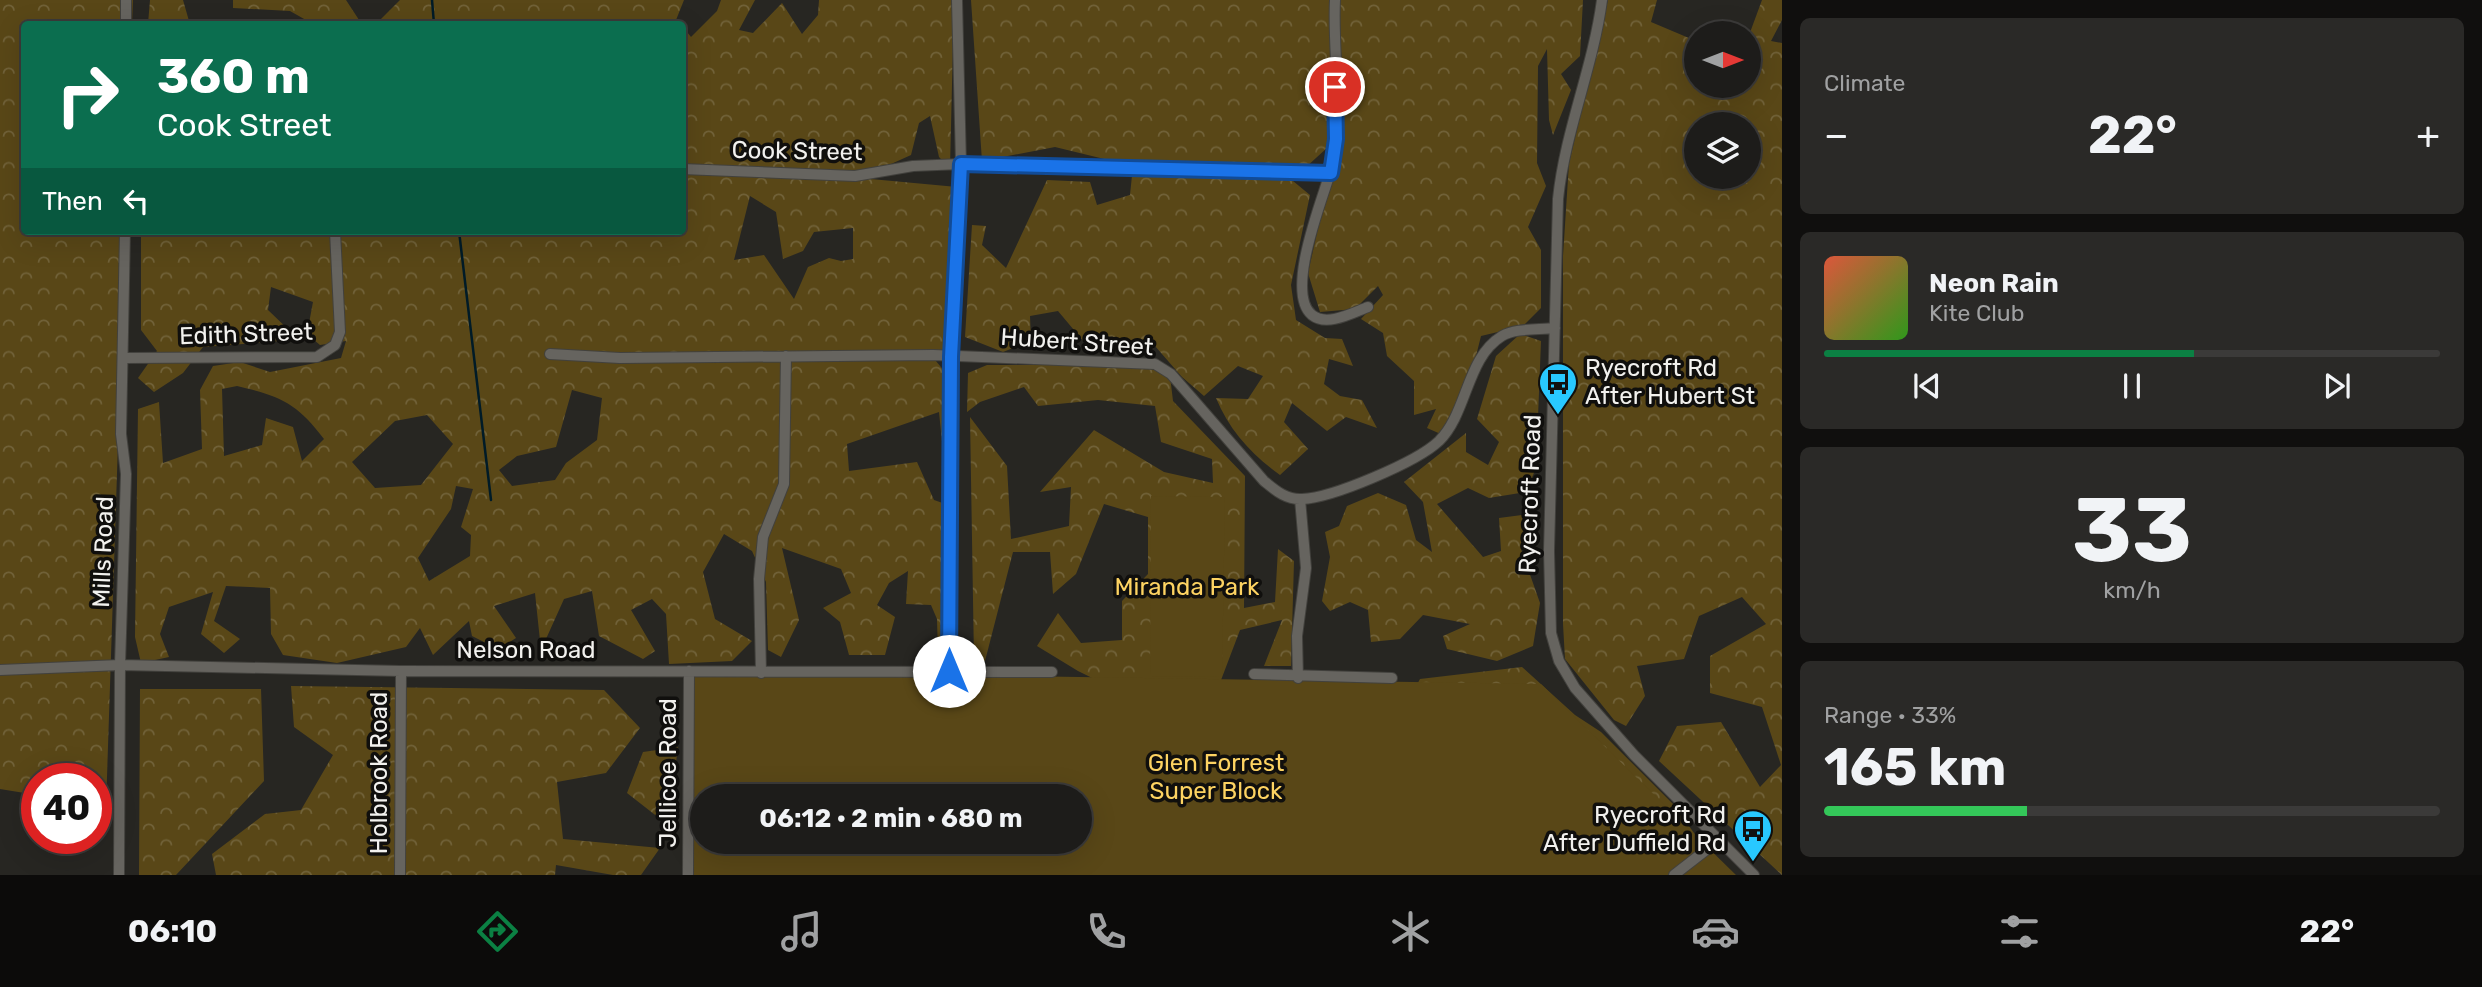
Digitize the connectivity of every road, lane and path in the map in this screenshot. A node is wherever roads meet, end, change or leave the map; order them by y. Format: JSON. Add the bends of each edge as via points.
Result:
{"nodes":[{"id":1,"x":126,"y":0,"type":"edge"},
{"id":2,"x":957,"y":0,"type":"edge"},
{"id":3,"x":1335,"y":0,"type":"edge"},
{"id":4,"x":1602,"y":0,"type":"edge"},
{"id":5,"x":126,"y":21,"type":"edge"},
{"id":6,"x":961,"y":164,"type":"junction"},
{"id":7,"x":686,"y":169,"type":"edge"},
{"id":8,"x":1331,"y":173,"type":"junction"},
{"id":9,"x":125,"y":235,"type":"edge"},
{"id":10,"x":335,"y":235,"type":"edge"},
{"id":11,"x":1368,"y":307,"type":"dead end"},
{"id":12,"x":1555,"y":328,"type":"junction"},
{"id":13,"x":550,"y":354,"type":"dead end"},
{"id":14,"x":786,"y":356,"type":"junction"},
{"id":15,"x":951,"y":357,"type":"junction"},
{"id":16,"x":124,"y":358,"type":"junction"},
{"id":17,"x":1300,"y":499,"type":"junction"},
{"id":18,"x":120,"y":666,"type":"junction"},
{"id":19,"x":0,"y":670,"type":"edge"},
{"id":20,"x":401,"y":671,"type":"junction"},
{"id":21,"x":690,"y":671,"type":"junction"},
{"id":22,"x":949,"y":671,"type":"junction"},
{"id":23,"x":1052,"y":672,"type":"dead end"},
{"id":24,"x":761,"y":673,"type":"junction"},
{"id":25,"x":1254,"y":674,"type":"dead end"},
{"id":26,"x":1298,"y":678,"type":"junction"},
{"id":27,"x":1392,"y":678,"type":"dead end"},
{"id":28,"x":1719,"y":840,"type":"junction"},
{"id":29,"x":119,"y":875,"type":"edge"},
{"id":30,"x":400,"y":875,"type":"edge"},
{"id":31,"x":688,"y":875,"type":"edge"},
{"id":32,"x":1674,"y":875,"type":"edge"},
{"id":33,"x":1754,"y":875,"type":"edge"}],
"edges":[{"from":1,"to":5,"type":"street"},
{"from":2,"to":6,"type":"street"},
{"from":3,"to":8,"type":"street","via":[[1336,139]]},
{"from":4,"to":12,"type":"street","name":"Ryecroft Road","via":[[1561,171]]},
{"from":6,"to":7,"type":"street","name":"Cook Street","via":[[855,176]]},
{"from":6,"to":8,"type":"street","name":"Cook Street"},
{"from":6,"to":15,"type":"street"},
{"from":8,"to":11,"type":"street","via":[[1303,263],[1303,301],[1311,314],[1325,320]]},
{"from":9,"to":16,"type":"street","name":"Mills Road"},
{"from":10,"to":16,"type":"street","name":"Edith Street","via":[[340,332],[335,345],[317,357]]},
{"from":12,"to":17,"type":"street","via":[[1503,335],[1483,354],[1455,419],[1438,442],[1362,484]]},
{"from":12,"to":28,"type":"street","name":"Ryecroft Road","via":[[1550,633],[1575,688]]},
{"from":13,"to":14,"type":"street","name":"Hubert Street"},
{"from":14,"to":15,"type":"street","name":"Hubert Street"},
{"from":14,"to":24,"type":"street","via":[[784,484],[763,537]]},
{"from":15,"to":17,"type":"street","name":"Hubert Street","via":[[1155,364],[1171,374],[1264,481],[1278,492]]},
{"from":15,"to":22,"type":"street"},
{"from":16,"to":18,"type":"street","name":"Mills Road","via":[[121,434],[126,474]]},
{"from":17,"to":26,"type":"street","via":[[1306,568],[1297,636]]},
{"from":18,"to":19,"type":"street","name":"Nelson Road"},
{"from":18,"to":20,"type":"street","name":"Nelson Road"},
{"from":18,"to":29,"type":"street","name":"Mills Road"},
{"from":20,"to":21,"type":"street","name":"Nelson Road"},
{"from":20,"to":30,"type":"street","name":"Holbrook Road"},
{"from":21,"to":24,"type":"street","name":"Nelson Road"},
{"from":21,"to":31,"type":"street","name":"Jellicoe Road"},
{"from":22,"to":23,"type":"street","name":"Nelson Road"},
{"from":22,"to":24,"type":"street","name":"Nelson Road"},
{"from":25,"to":26,"type":"street"},
{"from":26,"to":27,"type":"street"},
{"from":28,"to":32,"type":"street"},
{"from":28,"to":33,"type":"street","name":"Ryecroft Road"}]}
